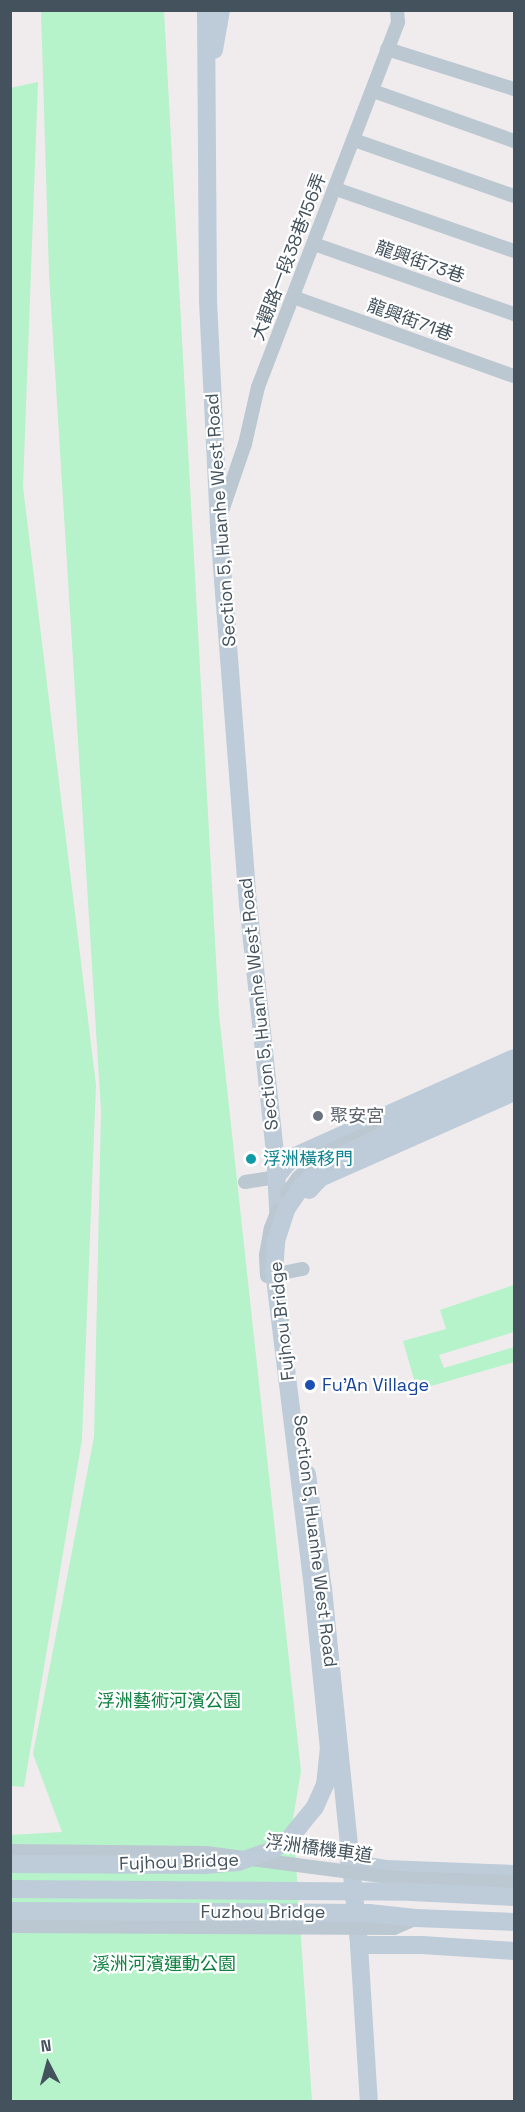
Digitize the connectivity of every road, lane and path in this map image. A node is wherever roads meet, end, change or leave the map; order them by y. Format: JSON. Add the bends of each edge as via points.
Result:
{"nodes":[{"id":1,"x":206,"y":10,"type":"edge"},
{"id":2,"x":222,"y":10,"type":"edge"},
{"id":3,"x":398,"y":10,"type":"edge"},
{"id":4,"x":387,"y":50,"type":"junction"},
{"id":5,"x":207,"y":87,"type":"junction"},
{"id":6,"x":514,"y":89,"type":"edge"},
{"id":7,"x":373,"y":92,"type":"junction"},
{"id":8,"x":354,"y":140,"type":"junction"},
{"id":9,"x":514,"y":141,"type":"edge"},
{"id":10,"x":336,"y":189,"type":"junction"},
{"id":11,"x":514,"y":196,"type":"edge"},
{"id":12,"x":314,"y":244,"type":"junction"},
{"id":13,"x":514,"y":251,"type":"edge"},
{"id":14,"x":294,"y":297,"type":"junction"},
{"id":15,"x":514,"y":314,"type":"edge"},
{"id":16,"x":514,"y":376,"type":"edge"},
{"id":17,"x":219,"y":520,"type":"junction"},
{"id":18,"x":514,"y":1058,"type":"edge"},
{"id":19,"x":514,"y":1073,"type":"edge"},
{"id":20,"x":514,"y":1092,"type":"edge"},
{"id":21,"x":452,"y":1102,"type":"junction"},
{"id":22,"x":276,"y":1177,"type":"junction"},
{"id":23,"x":320,"y":1178,"type":"junction"},
{"id":24,"x":245,"y":1182,"type":"dead end"},
{"id":25,"x":279,"y":1244,"type":"junction"},
{"id":26,"x":303,"y":1269,"type":"dead end"},
{"id":27,"x":282,"y":1273,"type":"junction"},
{"id":28,"x":10,"y":1851,"type":"edge"},
{"id":29,"x":10,"y":1857,"type":"edge"},
{"id":30,"x":349,"y":1863,"type":"junction"},
{"id":31,"x":10,"y":1864,"type":"edge"},
{"id":32,"x":514,"y":1874,"type":"edge"},
{"id":33,"x":514,"y":1882,"type":"edge"},
{"id":34,"x":10,"y":1890,"type":"edge"},
{"id":35,"x":514,"y":1897,"type":"edge"},
{"id":36,"x":10,"y":1911,"type":"edge"},
{"id":37,"x":416,"y":1918,"type":"junction"},
{"id":38,"x":514,"y":1922,"type":"edge"},
{"id":39,"x":10,"y":1926,"type":"edge"},
{"id":40,"x":359,"y":1945,"type":"junction"},
{"id":41,"x":514,"y":1951,"type":"edge"},
{"id":42,"x":369,"y":2102,"type":"edge"}],
"edges":[{"from":1,"to":5,"type":"main road","name":"Section 5, Huanhe West Road"},
{"from":2,"to":5,"type":"main road"},
{"from":3,"to":4,"type":"street","name":"大觀路一段38巷156弄","via":[[398,22]]},
{"from":4,"to":6,"type":"street"},
{"from":4,"to":7,"type":"street","name":"大觀路一段38巷156弄"},
{"from":5,"to":17,"type":"main road","name":"Section 5, Huanhe West Road","via":[[208,290]]},
{"from":7,"to":8,"type":"street","name":"大觀路一段38巷156弄"},
{"from":7,"to":9,"type":"street"},
{"from":8,"to":10,"type":"street","name":"大觀路一段38巷156弄"},
{"from":8,"to":11,"type":"street"},
{"from":10,"to":12,"type":"street","name":"大觀路一段38巷156弄"},
{"from":10,"to":13,"type":"street"},
{"from":12,"to":14,"type":"street","name":"大觀路一段38巷156弄"},
{"from":12,"to":15,"type":"street","name":"龍興街73巷"},
{"from":14,"to":16,"type":"street","name":"龍興街71巷"},
{"from":14,"to":17,"type":"street","name":"大觀路一段38巷156弄","via":[[258,387],[245,444]]},
{"from":17,"to":22,"type":"main road","name":"Section 5, Huanhe West Road","via":[[248,904]]},
{"from":18,"to":22,"type":"main road","via":[[293,1157]]},
{"from":19,"to":21,"type":"main road","name":"Fujhou Bridge"},
{"from":20,"to":23,"type":"main road"},
{"from":21,"to":29,"type":"street","bridge":true,"via":[[412,1114],[335,1148],[314,1162],[282,1201],[271,1228],[266,1255],[267,1286],[321,1746],[320,1772],[303,1813],[274,1840],[238,1855]]},
{"from":21,"to":31,"type":"main road","name":"Fujhou Bridge","bridge":true,"via":[[325,1164],[302,1186],[287,1208],[276,1241],[274,1272],[329,1749],[325,1785],[315,1807],[288,1839],[272,1850],[238,1862]]},
{"from":22,"to":23,"type":"main road","via":[[297,1181]]},
{"from":22,"to":24,"type":"street"},
{"from":22,"to":25,"type":"main road","name":"Section 5, Huanhe West Road"},
{"from":23,"to":25,"type":"main road","via":[[306,1192]]},
{"from":25,"to":27,"type":"main road","name":"Section 5, Huanhe West Road"},
{"from":26,"to":27,"type":"street"},
{"from":27,"to":30,"type":"main road","name":"Section 5, Huanhe West Road","via":[[323,1589]]},
{"from":28,"to":33,"type":"street","name":"浮洲橋機車道","bridge":true,"via":[[206,1853],[395,1878]]},
{"from":30,"to":32,"type":"main road","via":[[386,1869]]},
{"from":30,"to":40,"type":"main road","name":"Section 5, Huanhe West Road"},
{"from":34,"to":35,"type":"main road","name":"Fuzhou Bridge","bridge":true,"via":[[411,1892]]},
{"from":36,"to":37,"type":"main road","name":"Fuzhou Bridge","bridge":true,"via":[[369,1913]]},
{"from":37,"to":38,"type":"main road","name":"Fuzhou Bridge"},
{"from":37,"to":39,"type":"street","bridge":true,"via":[[394,1928]]},
{"from":40,"to":41,"type":"main road"},
{"from":40,"to":42,"type":"main road","name":"Section 5, Huanhe West Road"}]}
